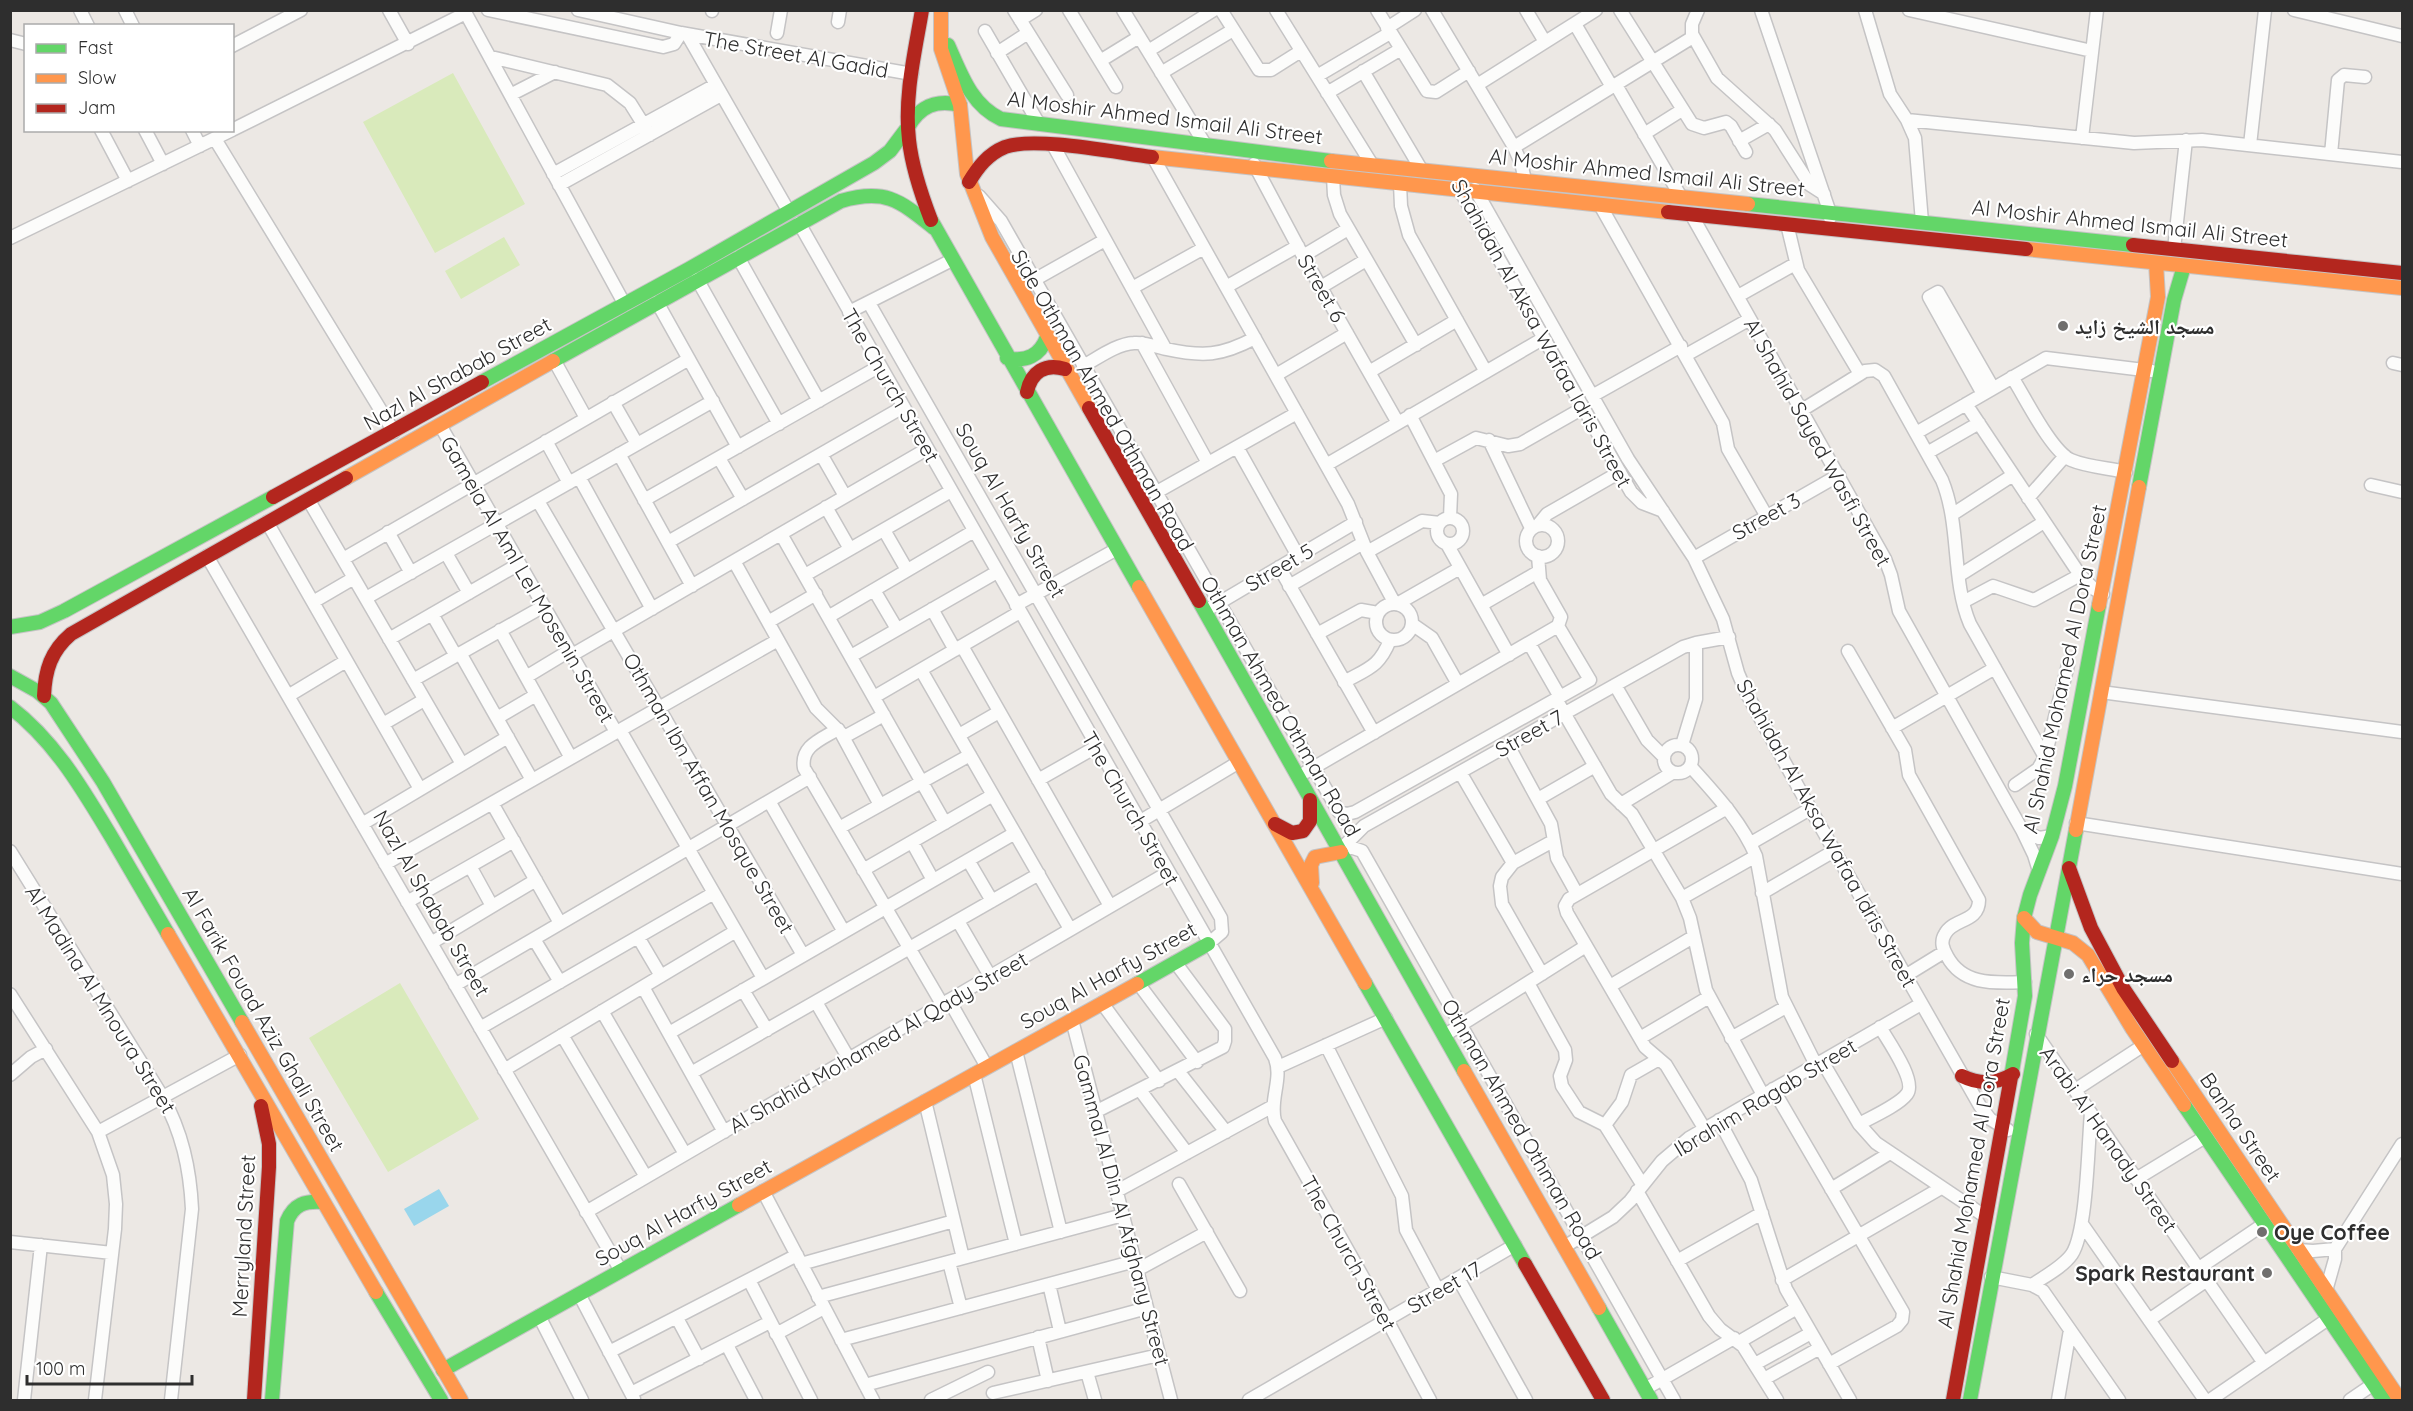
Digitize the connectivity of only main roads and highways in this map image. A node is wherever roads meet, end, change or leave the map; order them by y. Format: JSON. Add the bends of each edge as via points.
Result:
{"nodes":[{"id":1,"x":922,"y":10,"type":"edge"},
{"id":2,"x":941,"y":10,"type":"edge"},
{"id":3,"x":940,"y":27,"type":"junction"},
{"id":4,"x":960,"y":105,"type":"junction"},
{"id":5,"x":908,"y":128,"type":"junction"},
{"id":6,"x":970,"y":185,"type":"junction"},
{"id":7,"x":934,"y":228,"type":"junction"},
{"id":8,"x":2156,"y":263,"type":"junction"},
{"id":9,"x":2184,"y":266,"type":"junction"},
{"id":10,"x":2336,"y":266,"type":"junction"},
{"id":11,"x":2403,"y":273,"type":"edge"},
{"id":12,"x":2335,"y":281,"type":"junction"},
{"id":13,"x":2403,"y":288,"type":"edge"},
{"id":14,"x":1047,"y":337,"type":"junction"},
{"id":15,"x":1007,"y":358,"type":"junction"},
{"id":16,"x":1065,"y":369,"type":"junction"},
{"id":17,"x":514,"y":374,"type":"junction"},
{"id":18,"x":1027,"y":392,"type":"junction"},
{"id":19,"x":2123,"y":486,"type":"junction"},
{"id":20,"x":2138,"y":490,"type":"junction"},
{"id":21,"x":166,"y":556,"type":"junction"},
{"id":22,"x":176,"y":574,"type":"junction"},
{"id":23,"x":10,"y":627,"type":"edge"},
{"id":24,"x":10,"y":675,"type":"edge"},
{"id":25,"x":44,"y":696,"type":"junction"},
{"id":26,"x":10,"y":707,"type":"edge"},
{"id":27,"x":103,"y":782,"type":"junction"},
{"id":28,"x":2065,"y":786,"type":"junction"},
{"id":29,"x":2082,"y":789,"type":"junction"},
{"id":30,"x":84,"y":791,"type":"junction"},
{"id":31,"x":1310,"y":800,"type":"junction"},
{"id":32,"x":1275,"y":824,"type":"junction"},
{"id":33,"x":136,"y":840,"type":"junction"},
{"id":34,"x":117,"y":846,"type":"junction"},
{"id":35,"x":1340,"y":851,"type":"junction"},
{"id":36,"x":2068,"y":864,"type":"junction"},
{"id":37,"x":1312,"y":888,"type":"junction"},
{"id":38,"x":2024,"y":918,"type":"junction"},
{"id":39,"x":2054,"y":938,"type":"junction"},
{"id":40,"x":1208,"y":944,"type":"road end"},
{"id":41,"x":2013,"y":1074,"type":"junction"},
{"id":42,"x":252,"y":1076,"type":"junction"},
{"id":43,"x":1962,"y":1076,"type":"road end"},
{"id":44,"x":322,"y":1202,"type":"junction"},
{"id":45,"x":264,"y":1254,"type":"junction"},
{"id":46,"x":282,"y":1257,"type":"junction"},
{"id":47,"x":377,"y":1257,"type":"junction"},
{"id":48,"x":353,"y":1261,"type":"junction"},
{"id":49,"x":393,"y":1285,"type":"junction"},
{"id":50,"x":378,"y":1295,"type":"junction"},
{"id":51,"x":443,"y":1370,"type":"junction"},
{"id":52,"x":2378,"y":1380,"type":"junction"},
{"id":53,"x":1648,"y":1395,"type":"edge"},
{"id":54,"x":2392,"y":1399,"type":"edge"},
{"id":55,"x":254,"y":1401,"type":"edge"},
{"id":56,"x":272,"y":1401,"type":"edge"},
{"id":57,"x":441,"y":1401,"type":"edge"},
{"id":58,"x":461,"y":1401,"type":"edge"},
{"id":59,"x":1603,"y":1401,"type":"edge"},
{"id":60,"x":1953,"y":1401,"type":"edge"},
{"id":61,"x":1970,"y":1401,"type":"edge"}],
"edges":[{"from":1,"to":5,"type":"main road"},
{"from":2,"to":3,"type":"main road","name":"Othman Ahmed Othman Road"},
{"from":3,"to":4,"type":"main road","name":"Othman Ahmed Othman Road","via":[[943,59]]},
{"from":3,"to":10,"type":"main road","name":"Al Moshir Ahmed Ismail Ali Street","via":[[975,99],[983,110],[1001,119],[1250,152]]},
{"from":4,"to":5,"type":"main road","name":"Nazl Al Shabab Street","via":[[929,104],[912,118]]},
{"from":4,"to":6,"type":"main road","name":"Othman Ahmed Othman Road"},
{"from":5,"to":7,"type":"main road","via":[[915,173]]},
{"from":5,"to":17,"type":"main road","name":"Nazl Al Shabab Street","via":[[882,158]]},
{"from":6,"to":8,"type":"main road","name":"Al Moshir Ahmed Ismail Ali Street","via":[[984,160],[998,150],[1027,142]]},
{"from":6,"to":14,"type":"main road","name":"Othman Ahmed Othman Road","via":[[992,237]]},
{"from":7,"to":15,"type":"main road"},
{"from":7,"to":17,"type":"main road","name":"Nazl Al Shabab Street","via":[[892,199],[870,195],[847,199],[554,360]]},
{"from":8,"to":9,"type":"main road","name":"Al Moshir Ahmed Ismail Ali Street"},
{"from":8,"to":19,"type":"main road","name":"Al Shahid Mohamed Al Dora Street","via":[[2158,297]]},
{"from":9,"to":12,"type":"main road","name":"Al Moshir Ahmed Ismail Ali Street"},
{"from":9,"to":20,"type":"main road","name":"Al Shahid Mohamed Al Dora Street"},
{"from":10,"to":11,"type":"main road","name":"Al Moshir Ahmed Ismail Ali Street"},
{"from":10,"to":12,"type":"main road"},
{"from":12,"to":13,"type":"main road","name":"Al Moshir Ahmed Ismail Ali Street"},
{"from":14,"to":15,"type":"main road","via":[[1033,357],[1020,361]]},
{"from":14,"to":16,"type":"main road","name":"Othman Ahmed Othman Road"},
{"from":15,"to":18,"type":"main road"},
{"from":16,"to":18,"type":"main road","via":[[1054,365],[1037,371],[1029,380]]},
{"from":16,"to":31,"type":"main road","name":"Othman Ahmed Othman Road"},
{"from":17,"to":21,"type":"main road","name":"Nazl Al Shabab Street","via":[[394,432]]},
{"from":17,"to":22,"type":"main road","name":"Nazl Al Shabab Street","via":[[440,425]]},
{"from":18,"to":32,"type":"main road"},
{"from":19,"to":20,"type":"main road"},
{"from":19,"to":28,"type":"main road","name":"Al Shahid Mohamed Al Dora Street"},
{"from":20,"to":29,"type":"main road","name":"Al Shahid Mohamed Al Dora Street"},
{"from":21,"to":22,"type":"main road"},
{"from":21,"to":23,"type":"main road","name":"Nazl Al Shabab Street","via":[[40,622]]},
{"from":22,"to":25,"type":"main road","name":"Nazl Al Shabab Street","via":[[62,641],[45,669]]},
{"from":24,"to":25,"type":"main road","name":"Al Farik Fouad Aziz Ghali Street"},
{"from":25,"to":27,"type":"main road","name":"Al Farik Fouad Aziz Ghali Street","via":[[58,711]]},
{"from":26,"to":30,"type":"main road","name":"Al Farik Fouad Aziz Ghali Street","via":[[52,746]]},
{"from":27,"to":30,"type":"main road","via":[[96,791]]},
{"from":27,"to":33,"type":"main road","name":"Al Farik Fouad Aziz Ghali Street"},
{"from":28,"to":29,"type":"main road"},
{"from":28,"to":38,"type":"main road","name":"Al Shahid Mohamed Al Dora Street"},
{"from":29,"to":36,"type":"main road","name":"Al Shahid Mohamed Al Dora Street"},
{"from":30,"to":34,"type":"main road","name":"Al Farik Fouad Aziz Ghali Street"},
{"from":31,"to":32,"type":"main road","via":[[1310,821],[1304,831],[1292,833]]},
{"from":31,"to":35,"type":"main road","name":"Othman Ahmed Othman Road"},
{"from":32,"to":37,"type":"main road"},
{"from":33,"to":34,"type":"main road","via":[[126,837]]},
{"from":33,"to":47,"type":"main road","name":"Al Farik Fouad Aziz Ghali Street"},
{"from":34,"to":42,"type":"main road","name":"Al Farik Fouad Aziz Ghali Street"},
{"from":35,"to":37,"type":"main road","via":[[1314,857],[1310,865]]},
{"from":35,"to":53,"type":"main road","name":"Othman Ahmed Othman Road"},
{"from":36,"to":39,"type":"main road","name":"Al Shahid Mohamed Al Dora Street"},
{"from":36,"to":52,"type":"main road","name":"Banha Street","via":[[2091,928],[2123,988],[2326,1291]]},
{"from":37,"to":59,"type":"main road"},
{"from":38,"to":39,"type":"main road","name":"Banha Street","via":[[2037,932]]},
{"from":38,"to":41,"type":"main road","name":"Al Shahid Mohamed Al Dora Street","via":[[2025,982]]},
{"from":39,"to":52,"type":"main road","name":"Banha Street","via":[[2073,943],[2088,955],[2328,1319]]},
{"from":39,"to":61,"type":"main road","name":"Al Shahid Mohamed Al Dora Street"},
{"from":40,"to":51,"type":"main road","name":"Souq Al Harfy Street"},
{"from":41,"to":43,"type":"main road","via":[[1988,1083]]},
{"from":41,"to":60,"type":"main road","name":"Al Shahid Mohamed Al Dora Street"},
{"from":42,"to":44,"type":"main road","name":"Al Farik Fouad Aziz Ghali Street"},
{"from":42,"to":45,"type":"main road","name":"Merryland Street","via":[[269,1144]]},
{"from":44,"to":46,"type":"main road","name":"Merryland Street","via":[[308,1200],[294,1207],[287,1221]]},
{"from":44,"to":48,"type":"main road","name":"Al Farik Fouad Aziz Ghali Street"},
{"from":45,"to":46,"type":"main road"},
{"from":45,"to":55,"type":"main road","name":"Merryland Street"},
{"from":46,"to":56,"type":"main road","name":"Merryland Street"},
{"from":47,"to":48,"type":"main road","via":[[371,1265]]},
{"from":47,"to":49,"type":"main road","name":"Al Farik Fouad Aziz Ghali Street"},
{"from":48,"to":50,"type":"main road","name":"Al Farik Fouad Aziz Ghali Street"},
{"from":49,"to":50,"type":"main road","via":[[384,1287]]},
{"from":49,"to":51,"type":"main road","name":"Al Farik Fouad Aziz Ghali Street"},
{"from":50,"to":57,"type":"main road","name":"Al Farik Fouad Aziz Ghali Street"},
{"from":51,"to":58,"type":"main road","name":"Al Farik Fouad Aziz Ghali Street"},
{"from":52,"to":54,"type":"main road","name":"Banha Street"}]}
